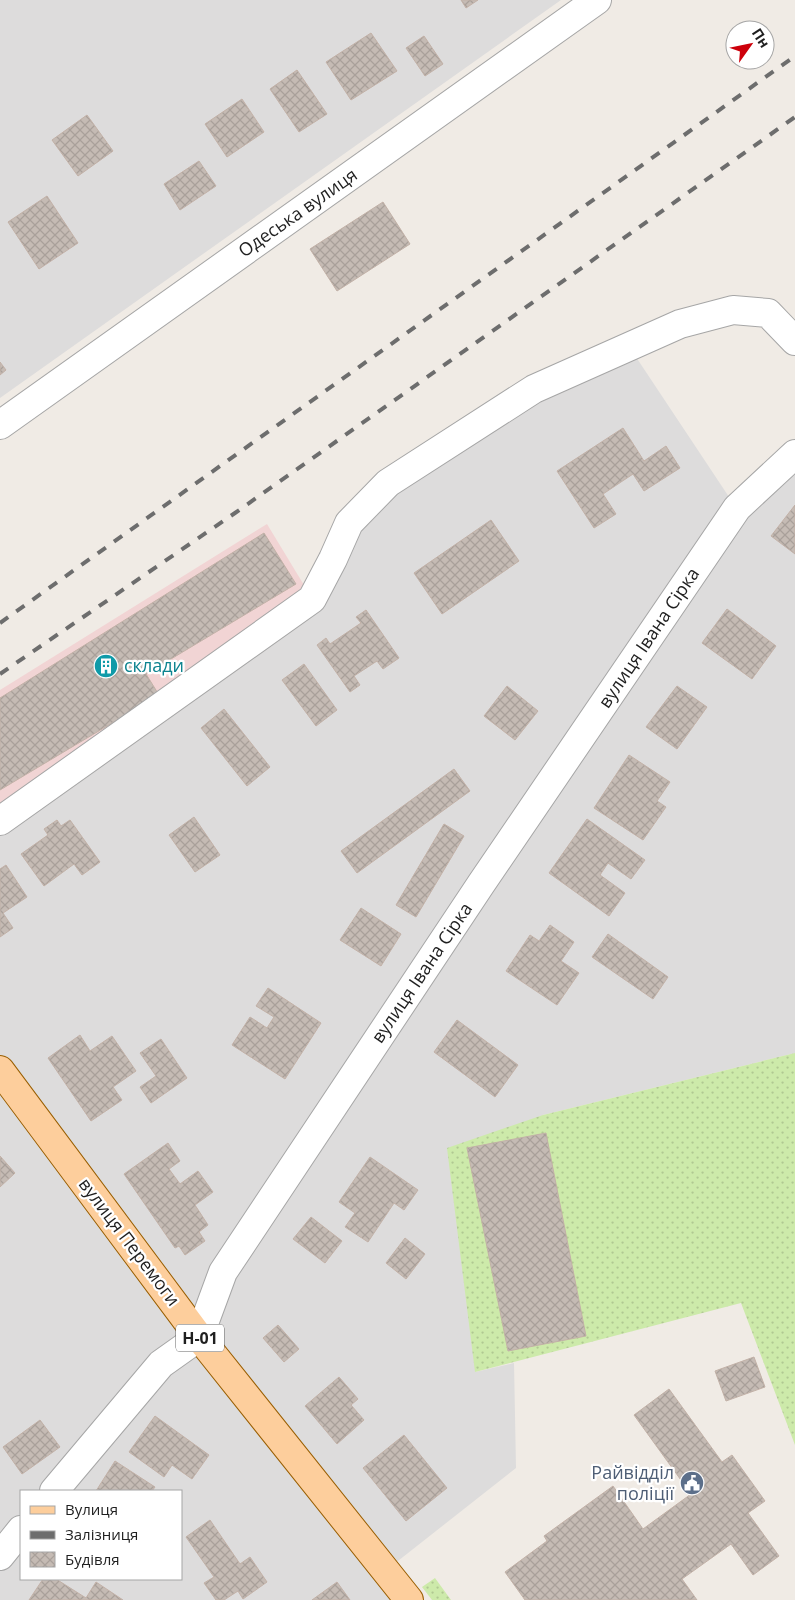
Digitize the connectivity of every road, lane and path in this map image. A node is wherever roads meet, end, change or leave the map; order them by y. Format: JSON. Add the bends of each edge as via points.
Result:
{"nodes":[{"id":1,"x":597,"y":0,"type":"edge"},
{"id":2,"x":795,"y":341,"type":"edge"},
{"id":3,"x":0,"y":425,"type":"edge"},
{"id":4,"x":795,"y":454,"type":"edge"},
{"id":5,"x":0,"y":821,"type":"edge"},
{"id":6,"x":0,"y":1070,"type":"edge"},
{"id":7,"x":199,"y":1337,"type":"junction"},
{"id":8,"x":55,"y":1490,"type":"edge"},
{"id":9,"x":20,"y":1531,"type":"edge"},
{"id":10,"x":0,"y":1556,"type":"edge"},
{"id":11,"x":409,"y":1600,"type":"edge"}],
"edges":[{"from":1,"to":3,"type":"street","name":"Одеська вулиця"},
{"from":2,"to":5,"type":"street","via":[[768,312],[733,310],[680,324],[534,389],[388,483],[348,523],[312,599]]},
{"from":4,"to":7,"type":"street","name":"вулиця Івана Сірка","via":[[738,508],[481,884],[223,1272]]},
{"from":6,"to":7,"type":"main road","name":"вулиця Перемоги","number":"Н-01"},
{"from":7,"to":8,"type":"street","via":[[161,1364]]},
{"from":7,"to":11,"type":"main road","name":"вулиця Перемоги","number":"Н-01"},
{"from":9,"to":10,"type":"street"}]}
